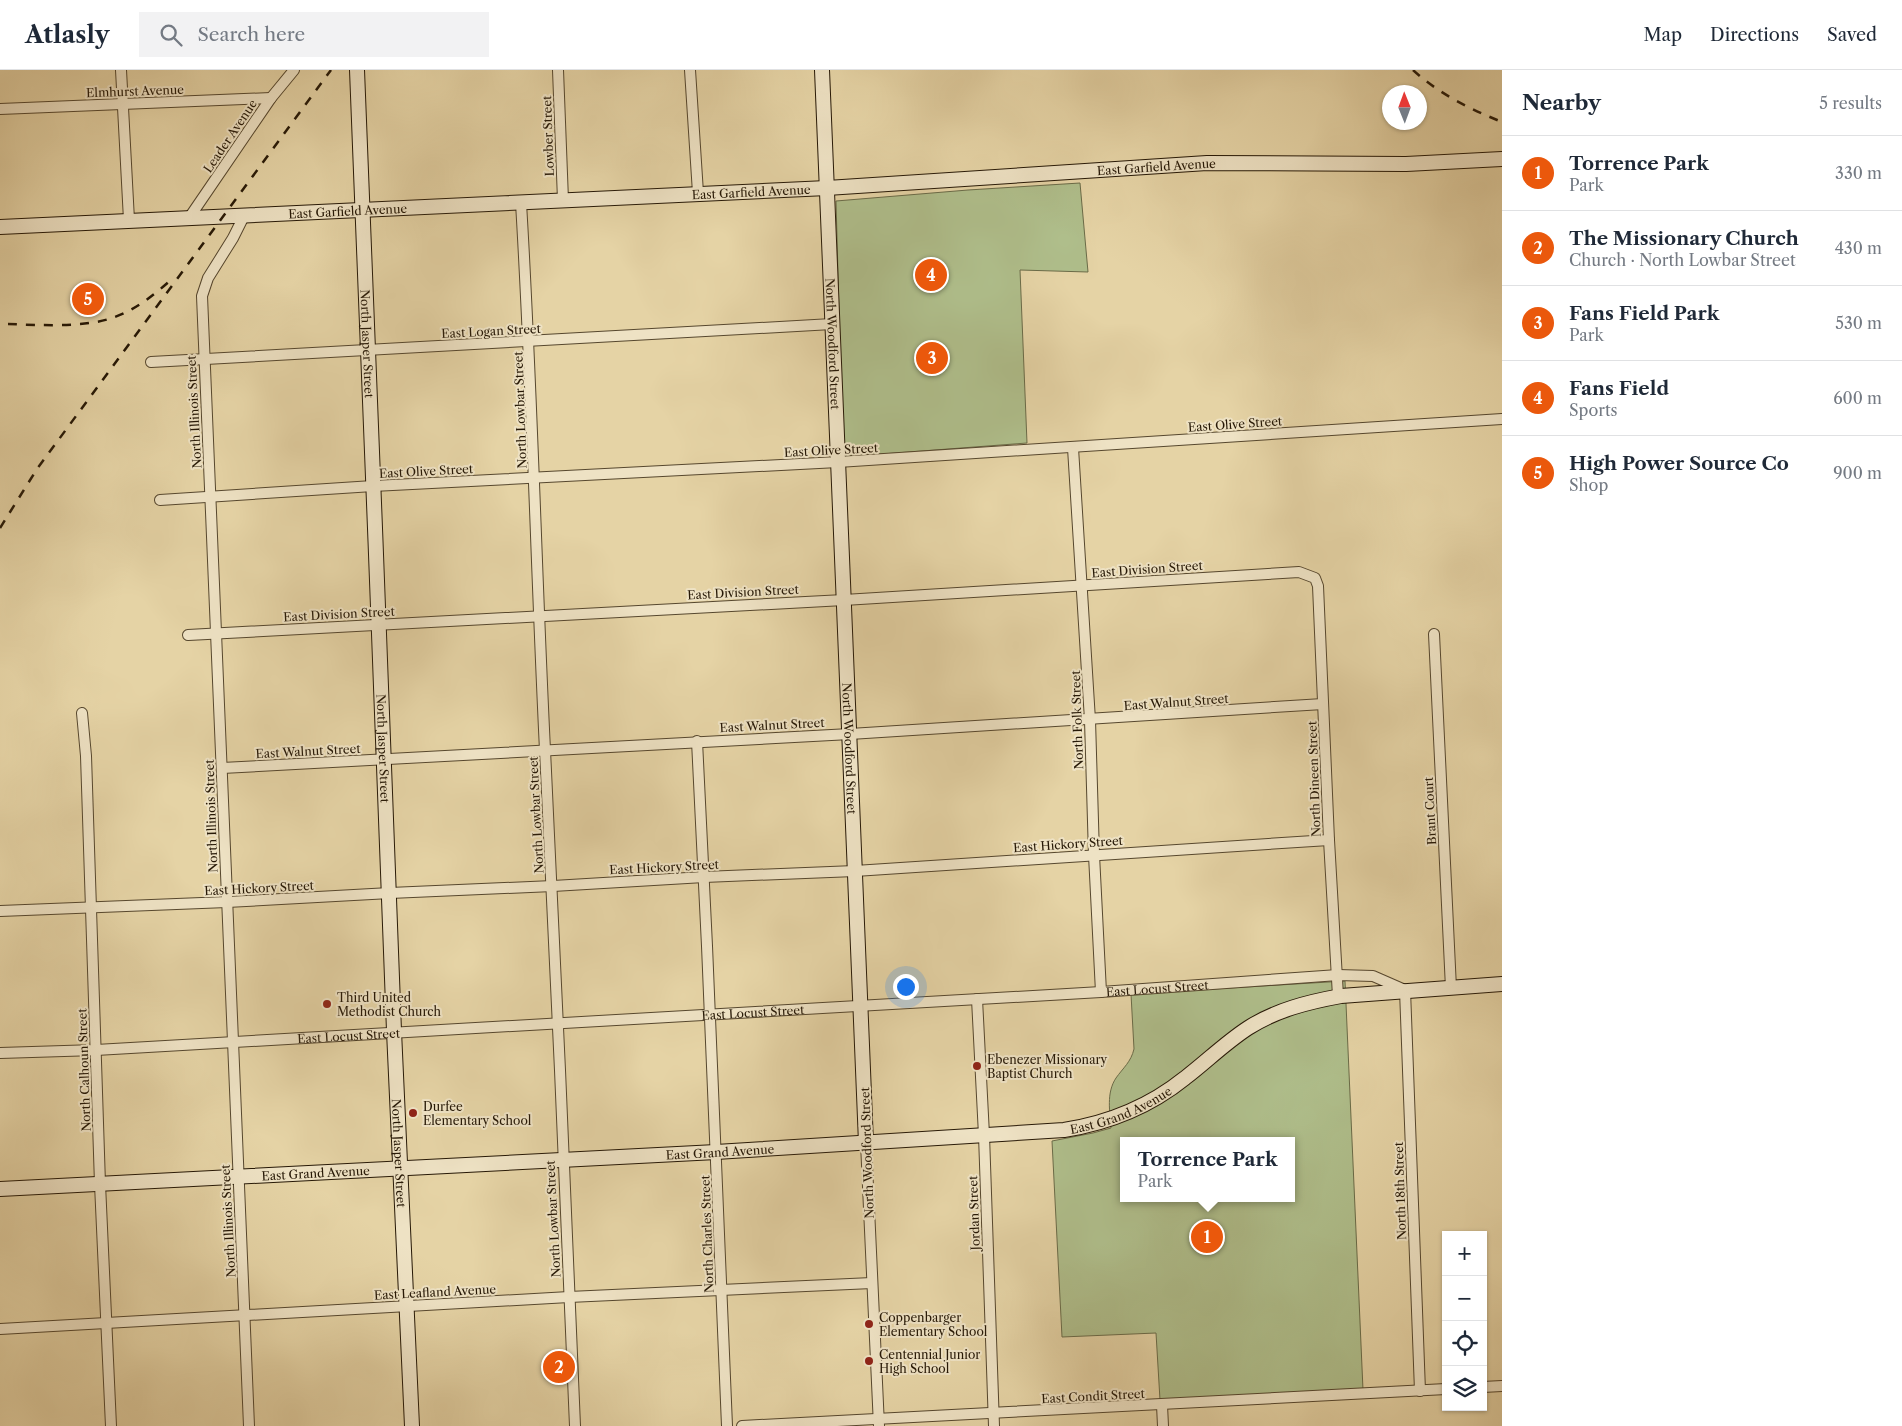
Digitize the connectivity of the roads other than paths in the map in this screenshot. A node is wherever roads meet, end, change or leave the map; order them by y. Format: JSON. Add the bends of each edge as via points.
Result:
{"nodes":[{"id":1,"x":121,"y":70,"type":"edge"},
{"id":2,"x":294,"y":70,"type":"edge"},
{"id":3,"x":357,"y":70,"type":"edge"},
{"id":4,"x":558,"y":70,"type":"edge"},
{"id":5,"x":690,"y":70,"type":"edge"},
{"id":6,"x":822,"y":70,"type":"edge"},
{"id":7,"x":271,"y":98,"type":"junction"},
{"id":8,"x":122,"y":104,"type":"junction"},
{"id":9,"x":0,"y":109,"type":"edge"},
{"id":10,"x":1502,"y":159,"type":"edge"},
{"id":11,"x":828,"y":188,"type":"junction"},
{"id":12,"x":698,"y":193,"type":"junction"},
{"id":13,"x":563,"y":200,"type":"junction"},
{"id":14,"x":521,"y":203,"type":"junction"},
{"id":15,"x":362,"y":210,"type":"junction"},
{"id":16,"x":244,"y":216,"type":"junction"},
{"id":17,"x":189,"y":218,"type":"junction"},
{"id":18,"x":129,"y":220,"type":"junction"},
{"id":19,"x":0,"y":227,"type":"edge"},
{"id":20,"x":832,"y":324,"type":"junction"},
{"id":21,"x":529,"y":342,"type":"junction"},
{"id":22,"x":367,"y":350,"type":"junction"},
{"id":23,"x":204,"y":360,"type":"junction"},
{"id":24,"x":151,"y":362,"type":"dead end"},
{"id":25,"x":1502,"y":419,"type":"edge"},
{"id":26,"x":1073,"y":448,"type":"junction"},
{"id":27,"x":838,"y":462,"type":"junction"},
{"id":28,"x":535,"y":478,"type":"junction"},
{"id":29,"x":373,"y":486,"type":"junction"},
{"id":30,"x":211,"y":496,"type":"junction"},
{"id":31,"x":160,"y":500,"type":"dead end"},
{"id":32,"x":1299,"y":572,"type":"joint"},
{"id":33,"x":1082,"y":586,"type":"junction"},
{"id":34,"x":844,"y":600,"type":"junction"},
{"id":35,"x":540,"y":616,"type":"junction"},
{"id":36,"x":378,"y":625,"type":"junction"},
{"id":37,"x":216,"y":633,"type":"junction"},
{"id":38,"x":1434,"y":634,"type":"dead end"},
{"id":39,"x":188,"y":635,"type":"dead end"},
{"id":40,"x":1324,"y":704,"type":"junction"},
{"id":41,"x":82,"y":713,"type":"dead end"},
{"id":42,"x":1090,"y":720,"type":"junction"},
{"id":43,"x":850,"y":734,"type":"junction"},
{"id":44,"x":697,"y":741,"type":"junction"},
{"id":45,"x":545,"y":751,"type":"junction"},
{"id":46,"x":384,"y":759,"type":"junction"},
{"id":47,"x":222,"y":768,"type":"junction"},
{"id":48,"x":1329,"y":840,"type":"junction"},
{"id":49,"x":1094,"y":856,"type":"junction"},
{"id":50,"x":855,"y":871,"type":"junction"},
{"id":51,"x":704,"y":877,"type":"junction"},
{"id":52,"x":553,"y":886,"type":"junction"},
{"id":53,"x":390,"y":893,"type":"junction"},
{"id":54,"x":228,"y":902,"type":"junction"},
{"id":55,"x":90,"y":909,"type":"junction"},
{"id":56,"x":0,"y":911,"type":"edge"},
{"id":57,"x":1338,"y":975,"type":"junction"},
{"id":58,"x":1502,"y":984,"type":"edge"},
{"id":59,"x":1451,"y":988,"type":"junction"},
{"id":60,"x":1405,"y":990,"type":"junction"},
{"id":61,"x":1101,"y":992,"type":"junction"},
{"id":62,"x":1338,"y":996,"type":"junction"},
{"id":63,"x":977,"y":999,"type":"junction"},
{"id":64,"x":862,"y":1005,"type":"junction"},
{"id":65,"x":709,"y":1015,"type":"junction"},
{"id":66,"x":558,"y":1024,"type":"junction"},
{"id":67,"x":394,"y":1032,"type":"junction"},
{"id":68,"x":233,"y":1041,"type":"junction"},
{"id":69,"x":96,"y":1050,"type":"junction"},
{"id":70,"x":0,"y":1053,"type":"edge"},
{"id":71,"x":984,"y":1136,"type":"junction"},
{"id":72,"x":866,"y":1143,"type":"junction"},
{"id":73,"x":716,"y":1152,"type":"junction"},
{"id":74,"x":563,"y":1160,"type":"junction"},
{"id":75,"x":401,"y":1168,"type":"junction"},
{"id":76,"x":238,"y":1178,"type":"junction"},
{"id":77,"x":100,"y":1184,"type":"junction"},
{"id":78,"x":0,"y":1189,"type":"edge"},
{"id":79,"x":872,"y":1283,"type":"junction"},
{"id":80,"x":722,"y":1291,"type":"junction"},
{"id":81,"x":569,"y":1297,"type":"junction"},
{"id":82,"x":408,"y":1306,"type":"junction"},
{"id":83,"x":245,"y":1316,"type":"junction"},
{"id":84,"x":106,"y":1322,"type":"junction"},
{"id":85,"x":0,"y":1329,"type":"edge"},
{"id":86,"x":1502,"y":1386,"type":"edge"},
{"id":87,"x":1487,"y":1387,"type":"edge"},
{"id":88,"x":1442,"y":1389,"type":"edge"},
{"id":89,"x":1420,"y":1391,"type":"junction"},
{"id":90,"x":1162,"y":1405,"type":"junction"},
{"id":91,"x":993,"y":1413,"type":"junction"},
{"id":92,"x":879,"y":1422,"type":"edge"},
{"id":93,"x":111,"y":1426,"type":"edge"},
{"id":94,"x":249,"y":1426,"type":"edge"},
{"id":95,"x":412,"y":1426,"type":"edge"},
{"id":96,"x":574,"y":1426,"type":"edge"},
{"id":97,"x":727,"y":1426,"type":"edge"},
{"id":98,"x":742,"y":1426,"type":"edge"},
{"id":99,"x":994,"y":1426,"type":"edge"},
{"id":100,"x":1163,"y":1426,"type":"edge"}],
"edges":[{"from":1,"to":8,"type":"street"},
{"from":2,"to":7,"type":"street","name":"Leader Avenue"},
{"from":3,"to":15,"type":"street","name":"North Jasper Street"},
{"from":4,"to":13,"type":"street","name":"Lowber Street"},
{"from":5,"to":12,"type":"street"},
{"from":6,"to":11,"type":"street","name":"North Woodford Street"},
{"from":7,"to":8,"type":"street","name":"Elmhurst Avenue"},
{"from":7,"to":17,"type":"street","name":"Leader Avenue"},
{"from":8,"to":9,"type":"street","name":"Elmhurst Avenue"},
{"from":8,"to":18,"type":"street"},
{"from":10,"to":11,"type":"street","name":"East Garfield Avenue","via":[[1406,164],[1207,163]]},
{"from":11,"to":12,"type":"street","name":"East Garfield Avenue"},
{"from":11,"to":20,"type":"street","name":"North Woodford Street"},
{"from":12,"to":13,"type":"street","name":"East Garfield Avenue"},
{"from":13,"to":14,"type":"street","name":"East Garfield Avenue"},
{"from":14,"to":15,"type":"street","name":"East Garfield Avenue"},
{"from":14,"to":21,"type":"street","name":"North Lowbar Street"},
{"from":15,"to":16,"type":"street","name":"East Garfield Avenue"},
{"from":15,"to":22,"type":"street","name":"North Jasper Street"},
{"from":16,"to":17,"type":"street","name":"East Garfield Avenue"},
{"from":16,"to":23,"type":"street","name":"North Illinois Street","via":[[208,278],[202,296]]},
{"from":17,"to":18,"type":"street","name":"East Garfield Avenue"},
{"from":18,"to":19,"type":"street","name":"East Garfield Avenue"},
{"from":20,"to":21,"type":"street","name":"East Logan Street"},
{"from":20,"to":27,"type":"street","name":"North Woodford Street"},
{"from":21,"to":22,"type":"street","name":"East Logan Street"},
{"from":21,"to":28,"type":"street","name":"North Lowbar Street"},
{"from":22,"to":23,"type":"street","name":"East Logan Street"},
{"from":22,"to":29,"type":"street","name":"North Jasper Street"},
{"from":23,"to":24,"type":"street","name":"East Logan Street"},
{"from":23,"to":30,"type":"street","name":"North Illinois Street"},
{"from":25,"to":26,"type":"street","name":"East Olive Street"},
{"from":26,"to":27,"type":"street","name":"East Olive Street"},
{"from":26,"to":33,"type":"street","name":"North Folk Street"},
{"from":27,"to":28,"type":"street","name":"East Olive Street"},
{"from":27,"to":34,"type":"street","name":"North Woodford Street"},
{"from":28,"to":29,"type":"street","name":"East Olive Street"},
{"from":28,"to":35,"type":"street","name":"North Lowbar Street"},
{"from":29,"to":30,"type":"street","name":"East Olive Street"},
{"from":29,"to":36,"type":"street","name":"North Jasper Street"},
{"from":30,"to":31,"type":"street","name":"East Olive Street"},
{"from":30,"to":37,"type":"street","name":"North Illinois Street"},
{"from":32,"to":33,"type":"street","name":"East Division Street"},
{"from":32,"to":40,"type":"street","name":"North Dineen Street","via":[[1314,578],[1318,586]]},
{"from":33,"to":34,"type":"street","name":"East Division Street"},
{"from":33,"to":42,"type":"street","name":"North Folk Street"},
{"from":34,"to":35,"type":"street","name":"East Division Street"},
{"from":34,"to":43,"type":"street","name":"North Woodford Street"},
{"from":35,"to":36,"type":"street","name":"East Division Street"},
{"from":35,"to":45,"type":"street","name":"North Lowbar Street"},
{"from":36,"to":37,"type":"street","name":"East Division Street"},
{"from":36,"to":46,"type":"street","name":"North Jasper Street"},
{"from":37,"to":39,"type":"street","name":"East Division Street"},
{"from":37,"to":47,"type":"street","name":"North Illinois Street"},
{"from":38,"to":59,"type":"street","name":"Brant Court"},
{"from":40,"to":42,"type":"street","name":"East Walnut Street"},
{"from":40,"to":48,"type":"street","name":"North Dineen Street"},
{"from":41,"to":55,"type":"street","name":"North Calhoun Street"},
{"from":42,"to":43,"type":"street","name":"East Walnut Street"},
{"from":42,"to":49,"type":"street","name":"North Folk Street"},
{"from":43,"to":44,"type":"street","name":"East Walnut Street"},
{"from":43,"to":50,"type":"street","name":"North Woodford Street"},
{"from":44,"to":45,"type":"street","name":"East Walnut Street"},
{"from":44,"to":51,"type":"street","name":"North Charles Street"},
{"from":45,"to":46,"type":"street","name":"East Walnut Street"},
{"from":45,"to":52,"type":"street","name":"North Lowbar Street"},
{"from":46,"to":47,"type":"street","name":"East Walnut Street"},
{"from":46,"to":53,"type":"street","name":"North Jasper Street"},
{"from":47,"to":54,"type":"street","name":"North Illinois Street"},
{"from":48,"to":49,"type":"street","name":"East Hickory Street"},
{"from":48,"to":57,"type":"street","name":"North Dineen Street"},
{"from":49,"to":50,"type":"street","name":"East Hickory Street"},
{"from":49,"to":61,"type":"street","name":"North Folk Street"},
{"from":50,"to":51,"type":"street","name":"East Hickory Street"},
{"from":50,"to":64,"type":"street","name":"North Woodford Street"},
{"from":51,"to":52,"type":"street","name":"East Hickory Street"},
{"from":51,"to":65,"type":"street","name":"North Charles Street"},
{"from":52,"to":53,"type":"street","name":"East Hickory Street"},
{"from":52,"to":66,"type":"street","name":"North Lowbar Street"},
{"from":53,"to":54,"type":"street","name":"East Hickory Street"},
{"from":53,"to":67,"type":"street","name":"North Jasper Street"},
{"from":54,"to":55,"type":"street","name":"East Hickory Street"},
{"from":54,"to":68,"type":"street","name":"North Illinois Street"},
{"from":55,"to":56,"type":"street","name":"East Hickory Street"},
{"from":55,"to":69,"type":"street","name":"North Calhoun Street"},
{"from":57,"to":60,"type":"street","name":"East Locust Street","via":[[1374,976]]},
{"from":57,"to":61,"type":"street","name":"East Locust Street"},
{"from":57,"to":62,"type":"street","name":"North Dineen Street"},
{"from":58,"to":59,"type":"street","name":"East Locust Street"},
{"from":59,"to":60,"type":"street","name":"East Locust Street"},
{"from":60,"to":62,"type":"street","name":"East Grand Avenue"},
{"from":60,"to":89,"type":"street","name":"North 18th Street"},
{"from":61,"to":63,"type":"street","name":"East Locust Street"},
{"from":62,"to":71,"type":"street","name":"East Grand Avenue","via":[[1282,1011],[1249,1028],[1164,1094],[1106,1122],[1064,1130]]},
{"from":63,"to":64,"type":"street","name":"East Locust Street"},
{"from":63,"to":71,"type":"street","name":"Jordan Street"},
{"from":64,"to":65,"type":"street","name":"East Locust Street"},
{"from":64,"to":72,"type":"street","name":"North Woodford Street"},
{"from":65,"to":66,"type":"street","name":"East Locust Street"},
{"from":65,"to":73,"type":"street","name":"North Charles Street"},
{"from":66,"to":67,"type":"street","name":"East Locust Street"},
{"from":66,"to":74,"type":"street","name":"North Lowbar Street"},
{"from":67,"to":68,"type":"street","name":"East Locust Street"},
{"from":67,"to":75,"type":"street","name":"North Jasper Street"},
{"from":68,"to":69,"type":"street","name":"East Locust Street"},
{"from":68,"to":76,"type":"street","name":"North Illinois Street"},
{"from":69,"to":70,"type":"street","name":"East Locust Street"},
{"from":69,"to":77,"type":"street","name":"North Calhoun Street"},
{"from":71,"to":72,"type":"street","name":"East Grand Avenue"},
{"from":71,"to":91,"type":"street","name":"Jordan Street"},
{"from":72,"to":73,"type":"street","name":"East Grand Avenue"},
{"from":72,"to":79,"type":"street","name":"North Woodford Street"},
{"from":73,"to":74,"type":"street","name":"East Grand Avenue"},
{"from":73,"to":80,"type":"street","name":"North Charles Street"},
{"from":74,"to":75,"type":"street","name":"East Grand Avenue"},
{"from":74,"to":81,"type":"street","name":"North Lowbar Street"},
{"from":75,"to":76,"type":"street","name":"East Grand Avenue"},
{"from":75,"to":82,"type":"street","name":"North Jasper Street"},
{"from":76,"to":77,"type":"street","name":"East Grand Avenue"},
{"from":76,"to":83,"type":"street","name":"North Illinois Street"},
{"from":77,"to":78,"type":"street","name":"East Grand Avenue"},
{"from":77,"to":84,"type":"street","name":"North Calhoun Street"},
{"from":79,"to":80,"type":"street","name":"East Leafland Avenue"},
{"from":79,"to":92,"type":"street","name":"North Woodford Street"},
{"from":80,"to":81,"type":"street","name":"East Leafland Avenue"},
{"from":80,"to":97,"type":"street","name":"North Charles Street"},
{"from":81,"to":82,"type":"street","name":"East Leafland Avenue"},
{"from":81,"to":96,"type":"street","name":"North Lowbar Street"},
{"from":82,"to":83,"type":"street","name":"East Leafland Avenue"},
{"from":82,"to":95,"type":"street","name":"North Jasper Street"},
{"from":83,"to":84,"type":"street","name":"East Leafland Avenue"},
{"from":83,"to":94,"type":"street","name":"North Illinois Street"},
{"from":84,"to":85,"type":"street","name":"East Leafland Avenue"},
{"from":84,"to":93,"type":"street","name":"North Calhoun Street"},
{"from":86,"to":87,"type":"street"},
{"from":88,"to":89,"type":"street","name":"East Condit Street"},
{"from":89,"to":90,"type":"street","name":"East Condit Street"},
{"from":90,"to":91,"type":"street","name":"East Condit Street"},
{"from":90,"to":100,"type":"street"},
{"from":91,"to":92,"type":"street","name":"East Condit Street"},
{"from":91,"to":99,"type":"street","name":"Jordan Street"},
{"from":92,"to":98,"type":"street","name":"East Condit Street"}]}
